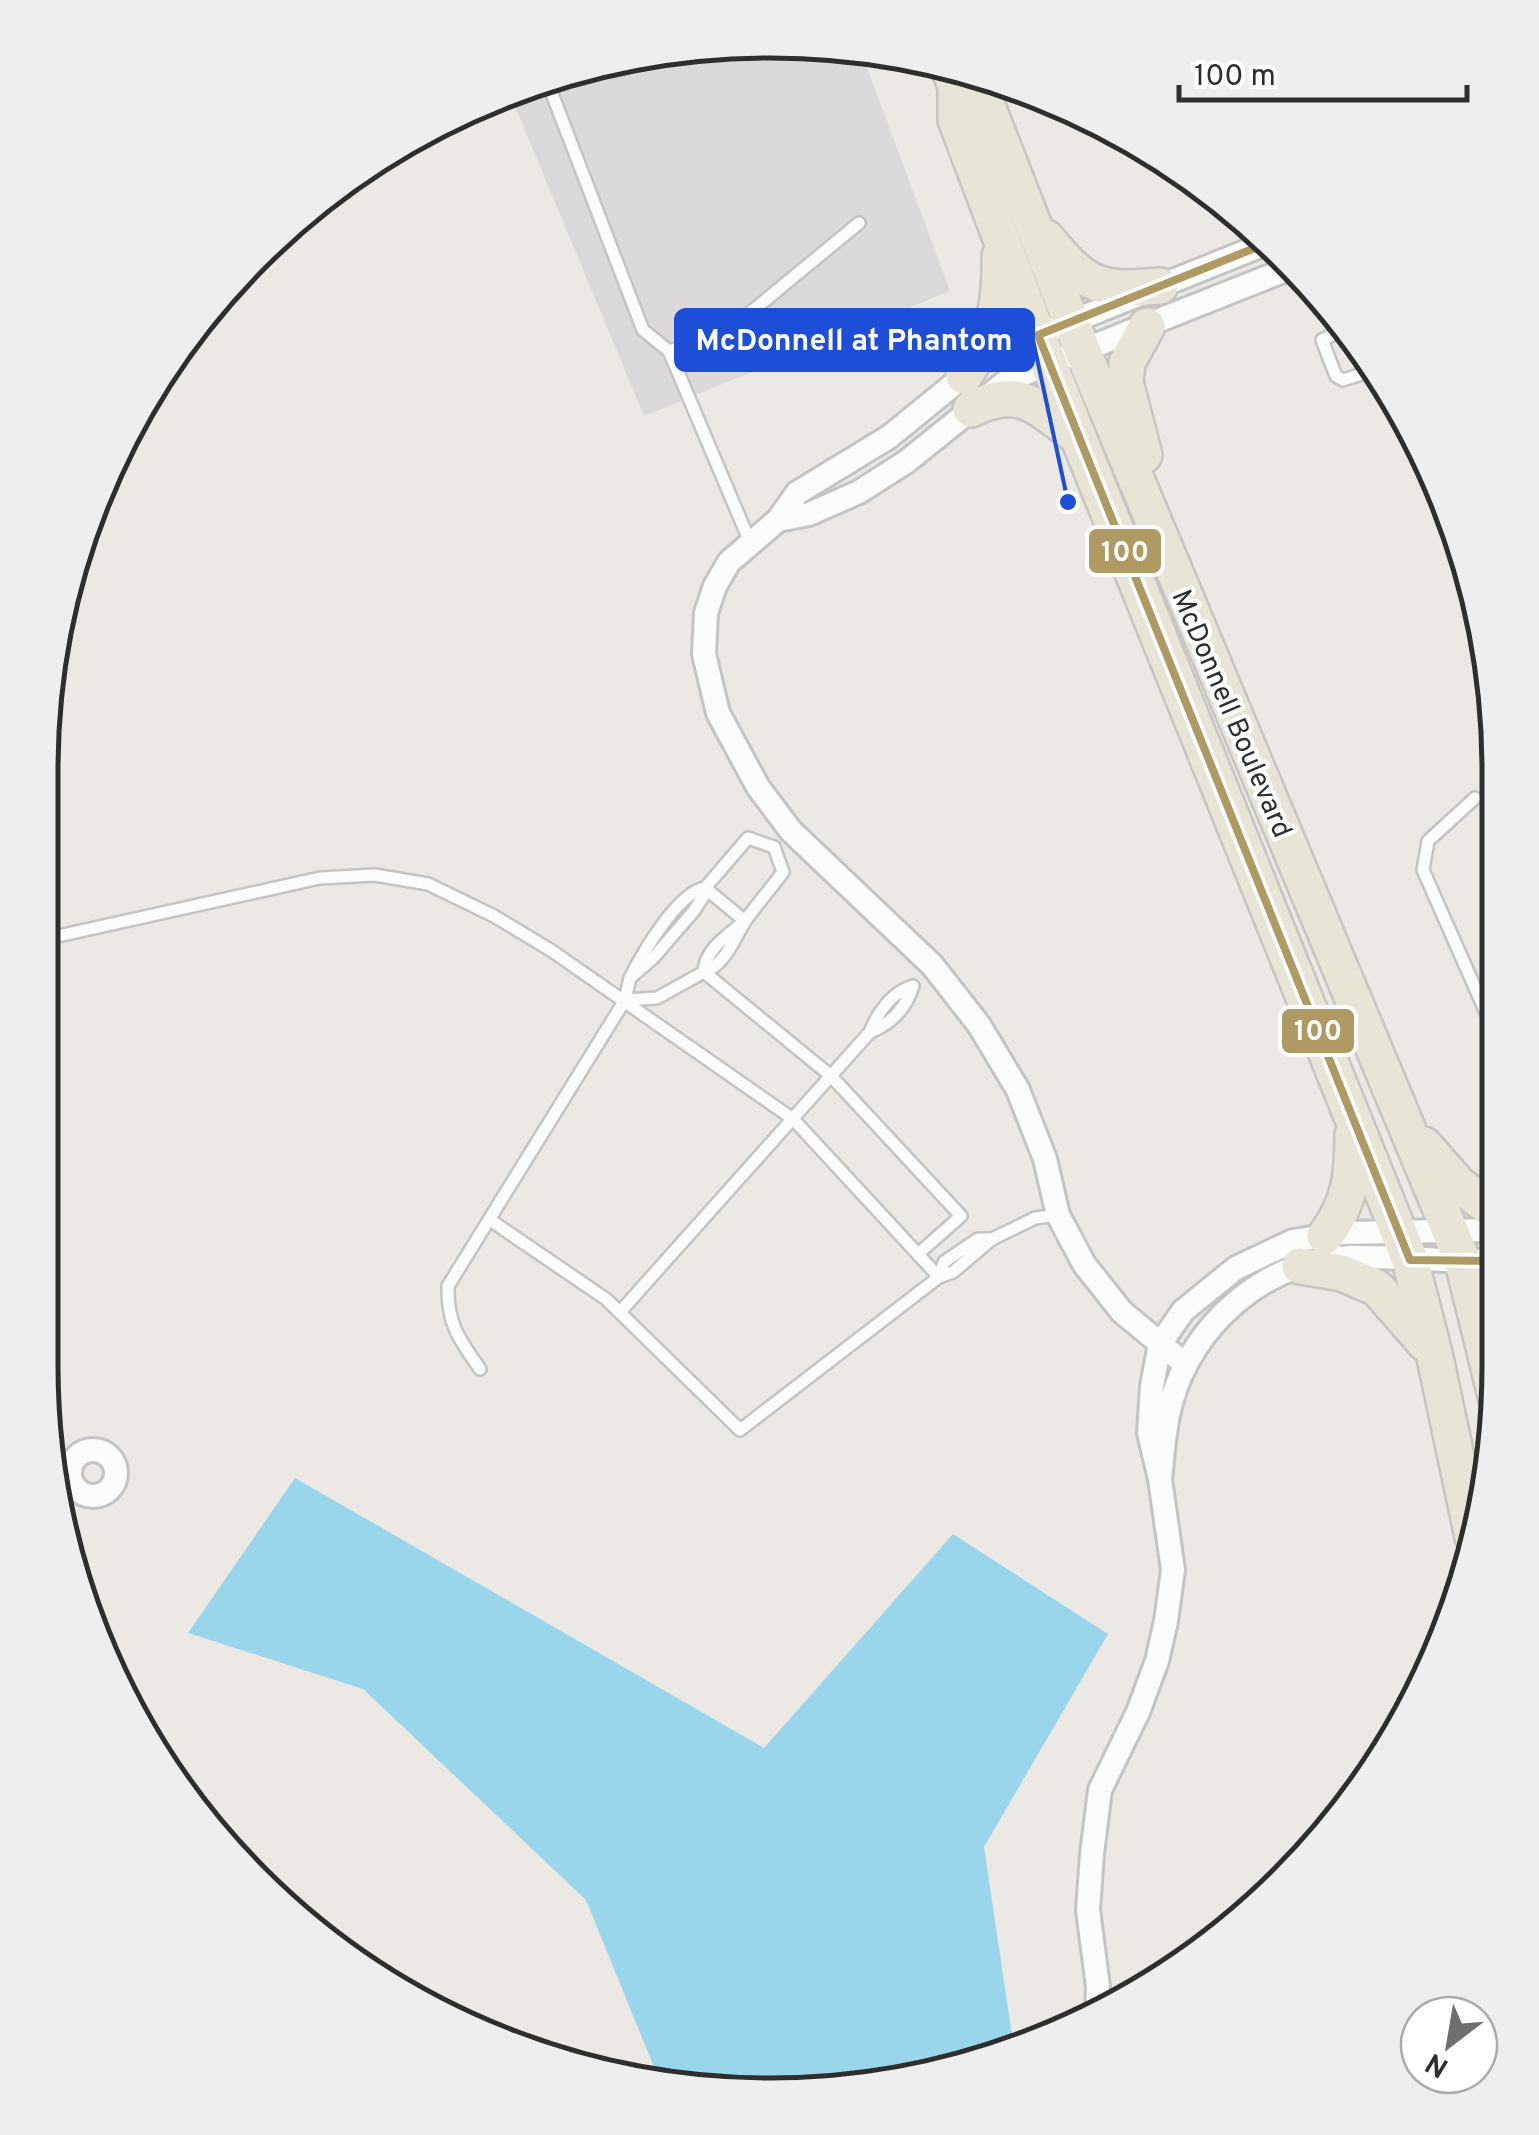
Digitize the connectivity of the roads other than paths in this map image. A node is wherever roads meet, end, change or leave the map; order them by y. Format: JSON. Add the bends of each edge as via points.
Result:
{"nodes":[{"id":1,"x":953,"y":82,"type":"edge"},
{"id":2,"x":551,"y":92,"type":"edge"},
{"id":3,"x":858,"y":223,"type":"dead end"},
{"id":4,"x":1015,"y":227,"type":"junction"},
{"id":5,"x":1254,"y":248,"type":"edge"},
{"id":6,"x":1279,"y":273,"type":"edge"},
{"id":7,"x":1160,"y":286,"type":"junction"},
{"id":8,"x":1146,"y":326,"type":"junction"},
{"id":9,"x":1333,"y":335,"type":"edge"},
{"id":10,"x":1077,"y":338,"type":"junction"},
{"id":11,"x":1043,"y":349,"type":"junction"},
{"id":12,"x":668,"y":351,"type":"junction"},
{"id":13,"x":1362,"y":374,"type":"edge"},
{"id":14,"x":968,"y":392,"type":"junction"},
{"id":15,"x":1078,"y":437,"type":"junction"},
{"id":16,"x":1140,"y":491,"type":"junction"},
{"id":17,"x":778,"y":520,"type":"junction"},
{"id":18,"x":750,"y":542,"type":"junction"},
{"id":19,"x":1474,"y":798,"type":"dead end"},
{"id":20,"x":783,"y":839,"type":"junction"},
{"id":21,"x":705,"y":888,"type":"junction"},
{"id":22,"x":745,"y":920,"type":"junction"},
{"id":23,"x":58,"y":936,"type":"edge"},
{"id":24,"x":932,"y":965,"type":"junction"},
{"id":25,"x":704,"y":972,"type":"junction"},
{"id":26,"x":625,"y":1000,"type":"junction"},
{"id":27,"x":1482,"y":1004,"type":"edge"},
{"id":28,"x":832,"y":1076,"type":"junction"},
{"id":29,"x":793,"y":1118,"type":"junction"},
{"id":30,"x":1352,"y":1119,"type":"junction"},
{"id":31,"x":1409,"y":1133,"type":"junction"},
{"id":32,"x":1482,"y":1202,"type":"edge"},
{"id":33,"x":1058,"y":1214,"type":"junction"},
{"id":34,"x":490,"y":1220,"type":"junction"},
{"id":35,"x":1325,"y":1236,"type":"junction"},
{"id":36,"x":1404,"y":1247,"type":"junction"},
{"id":37,"x":1470,"y":1252,"type":"edge"},
{"id":38,"x":918,"y":1254,"type":"junction"},
{"id":39,"x":1300,"y":1266,"type":"junction"},
{"id":40,"x":939,"y":1277,"type":"junction"},
{"id":41,"x":620,"y":1312,"type":"junction"},
{"id":42,"x":1482,"y":1318,"type":"edge"},
{"id":43,"x":1160,"y":1344,"type":"junction"},
{"id":44,"x":1434,"y":1353,"type":"junction"},
{"id":45,"x":1185,"y":1364,"type":"junction"},
{"id":46,"x":480,"y":1369,"type":"dead end"},
{"id":47,"x":64,"y":1459,"type":"edge"},
{"id":48,"x":73,"y":1464,"type":"dead end"},
{"id":49,"x":1160,"y":1479,"type":"junction"},
{"id":50,"x":1467,"y":1508,"type":"edge"},
{"id":51,"x":1098,"y":1997,"type":"edge"}],
"edges":[{"from":1,"to":4,"type":"main road","name":"McDonnell Boulevard","via":[[956,120]]},
{"from":2,"to":12,"type":"lane","via":[[644,330]]},
{"from":3,"to":12,"type":"lane","via":[[728,331]]},
{"from":4,"to":7,"type":"main road","via":[[1084,277],[1120,290]]},
{"from":4,"to":10,"type":"main road","name":"McDonnell Boulevard"},
{"from":4,"to":11,"type":"main road","name":"McDonnell Boulevard"},
{"from":4,"to":14,"type":"main road","via":[[990,336]]},
{"from":5,"to":7,"type":"street"},
{"from":6,"to":8,"type":"street"},
{"from":7,"to":10,"type":"street"},
{"from":8,"to":10,"type":"street"},
{"from":8,"to":16,"type":"main road","via":[[1125,382],[1145,448]]},
{"from":9,"to":13,"type":"lane","via":[[1322,340],[1336,376]]},
{"from":10,"to":11,"type":"street"},
{"from":10,"to":16,"type":"main road","name":"McDonnell Boulevard"},
{"from":11,"to":14,"type":"street","via":[[1008,380]]},
{"from":11,"to":14,"type":"street","via":[[991,354]]},
{"from":11,"to":15,"type":"main road","name":"McDonnell Boulevard"},
{"from":12,"to":18,"type":"lane"},
{"from":14,"to":15,"type":"main road","via":[[1032,404]]},
{"from":14,"to":17,"type":"street","via":[[797,492]]},
{"from":14,"to":17,"type":"street","via":[[906,462],[859,492]]},
{"from":15,"to":30,"type":"main road","name":"McDonnell Boulevard"},
{"from":16,"to":31,"type":"main road","name":"McDonnell Boulevard"},
{"from":17,"to":18,"type":"street"},
{"from":18,"to":20,"type":"street","via":[[715,586],[704,654],[718,713]]},
{"from":19,"to":27,"type":"lane","via":[[1428,841],[1424,870]]},
{"from":20,"to":21,"type":"lane","via":[[748,838]]},
{"from":20,"to":22,"type":"lane","via":[[784,872]]},
{"from":20,"to":24,"type":"street"},
{"from":21,"to":22,"type":"lane"},
{"from":21,"to":26,"type":"lane","via":[[693,912],[630,978]]},
{"from":22,"to":25,"type":"lane","via":[[731,948]]},
{"from":23,"to":26,"type":"lane","via":[[320,878],[375,875],[428,884],[494,916]]},
{"from":24,"to":28,"type":"lane","via":[[886,1026],[870,1032]]},
{"from":24,"to":33,"type":"street","via":[[1018,1090]]},
{"from":25,"to":26,"type":"lane","via":[[656,998]]},
{"from":25,"to":28,"type":"lane"},
{"from":26,"to":29,"type":"lane"},
{"from":26,"to":34,"type":"lane"},
{"from":28,"to":29,"type":"lane"},
{"from":28,"to":38,"type":"lane","via":[[961,1216]]},
{"from":29,"to":38,"type":"lane"},
{"from":29,"to":41,"type":"lane"},
{"from":30,"to":35,"type":"main road","via":[[1347,1201]]},
{"from":30,"to":36,"type":"main road","name":"McDonnell Boulevard"},
{"from":31,"to":32,"type":"main road"},
{"from":31,"to":37,"type":"main road","name":"McDonnell Boulevard"},
{"from":33,"to":40,"type":"lane","via":[[964,1246],[944,1262]]},
{"from":33,"to":43,"type":"street","via":[[1084,1264],[1122,1312]]},
{"from":34,"to":41,"type":"lane"},
{"from":34,"to":46,"type":"lane","via":[[448,1286],[447,1312]]},
{"from":35,"to":36,"type":"street","via":[[1342,1232]]},
{"from":35,"to":43,"type":"street","via":[[1294,1241],[1236,1268],[1184,1310]]},
{"from":36,"to":37,"type":"street"},
{"from":36,"to":37,"type":"street"},
{"from":36,"to":39,"type":"street"},
{"from":36,"to":44,"type":"main road","name":"McDonnell Boulevard"},
{"from":37,"to":42,"type":"main road","name":"McDonnell Boulevard"},
{"from":38,"to":40,"type":"lane"},
{"from":39,"to":44,"type":"main road","via":[[1342,1272],[1376,1288]]},
{"from":39,"to":45,"type":"street","via":[[1248,1291]]},
{"from":40,"to":41,"type":"lane","via":[[740,1430]]},
{"from":43,"to":45,"type":"street"},
{"from":43,"to":49,"type":"street","via":[[1149,1433]]},
{"from":44,"to":50,"type":"main road","name":"McDonnell Boulevard"},
{"from":45,"to":49,"type":"street","via":[[1170,1403]]},
{"from":47,"to":48,"type":"street"},
{"from":49,"to":51,"type":"street","via":[[1173,1570],[1157,1661],[1100,1790],[1088,1910]]}]}
